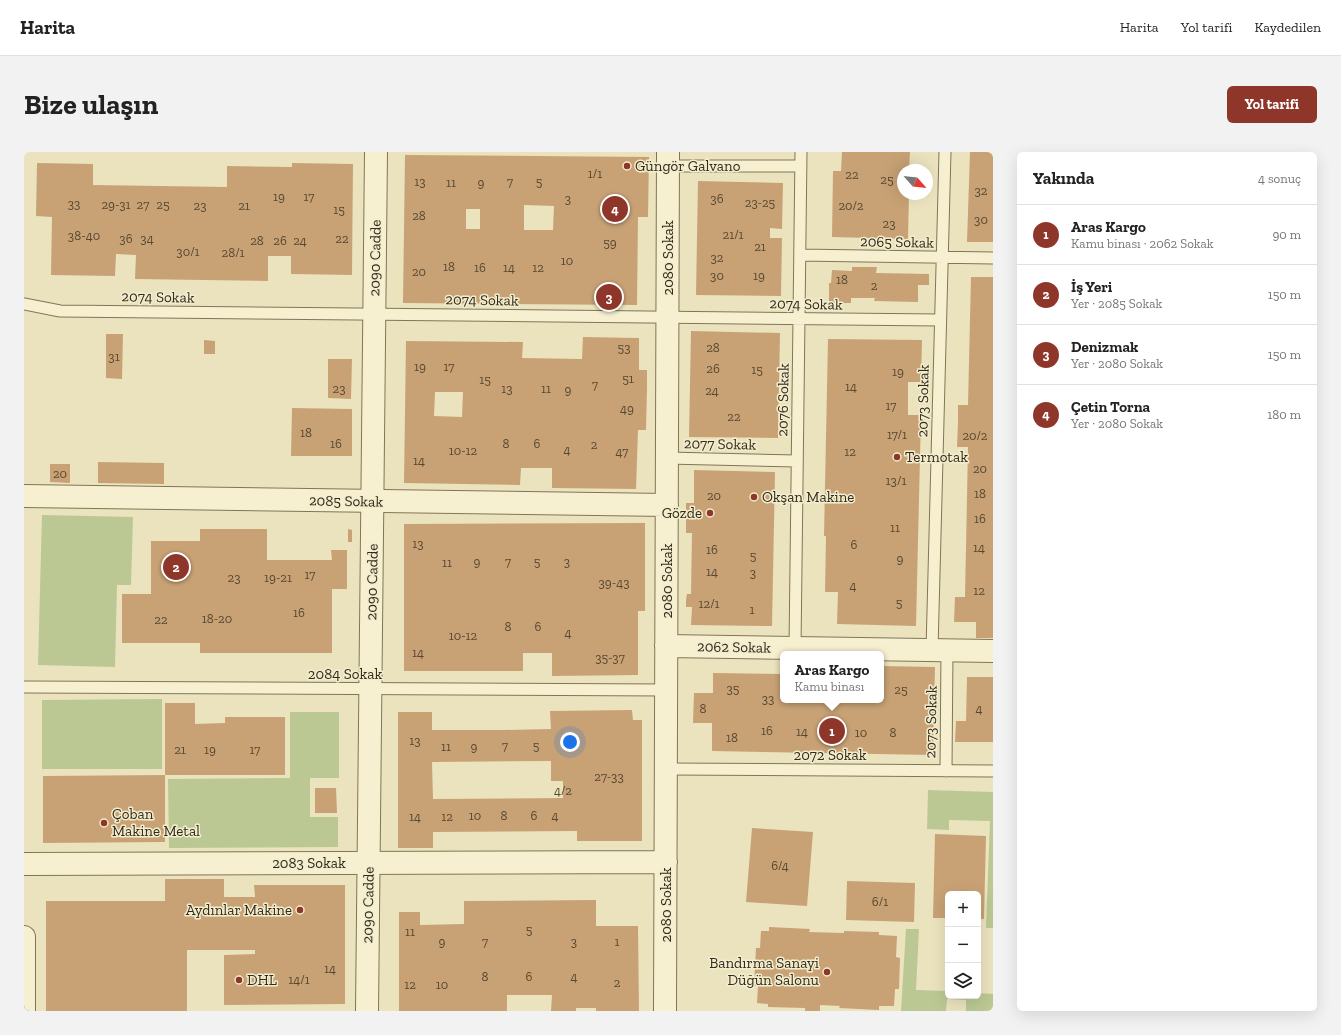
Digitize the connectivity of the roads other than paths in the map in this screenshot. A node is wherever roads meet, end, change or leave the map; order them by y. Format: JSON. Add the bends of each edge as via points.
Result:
{"nodes":[{"id":1,"x":376,"y":152,"type":"edge"},
{"id":2,"x":801,"y":152,"type":"edge"},
{"id":3,"x":945,"y":152,"type":"edge"},
{"id":4,"x":668,"y":159,"type":"edge"},
{"id":5,"x":801,"y":166,"type":"junction"},
{"id":6,"x":800,"y":255,"type":"junction"},
{"id":7,"x":942,"y":257,"type":"junction"},
{"id":8,"x":993,"y":258,"type":"edge"},
{"id":9,"x":24,"y":304,"type":"edge"},
{"id":10,"x":374,"y":314,"type":"junction"},
{"id":11,"x":668,"y":317,"type":"junction"},
{"id":12,"x":799,"y":319,"type":"junction"},
{"id":13,"x":940,"y":320,"type":"junction"},
{"id":14,"x":667,"y":458,"type":"junction"},
{"id":15,"x":797,"y":461,"type":"junction"},
{"id":16,"x":24,"y":496,"type":"edge"},
{"id":17,"x":373,"y":501,"type":"junction"},
{"id":18,"x":667,"y":505,"type":"junction"},
{"id":19,"x":666,"y":646,"type":"junction"},
{"id":20,"x":795,"y":648,"type":"junction"},
{"id":21,"x":940,"y":650,"type":"junction"},
{"id":22,"x":993,"y":651,"type":"edge"},
{"id":23,"x":24,"y":687,"type":"edge"},
{"id":24,"x":370,"y":689,"type":"junction"},
{"id":25,"x":666,"y":690,"type":"junction"},
{"id":26,"x":666,"y":769,"type":"junction"},
{"id":27,"x":946,"y":771,"type":"junction"},
{"id":28,"x":993,"y":771,"type":"edge"},
{"id":29,"x":666,"y":862,"type":"junction"},
{"id":30,"x":368,"y":863,"type":"junction"},
{"id":31,"x":24,"y":864,"type":"edge"},
{"id":32,"x":24,"y":937,"type":"edge"},
{"id":33,"x":24,"y":1011,"type":"edge"},
{"id":34,"x":367,"y":1011,"type":"edge"},
{"id":35,"x":665,"y":1011,"type":"edge"}],
"edges":[{"from":1,"to":10,"type":"street","name":"2090 Cadde"},
{"from":2,"to":5,"type":"lane","name":"2076 Sokak"},
{"from":3,"to":7,"type":"lane","name":"2073 Sokak"},
{"from":4,"to":5,"type":"lane"},
{"from":4,"to":11,"type":"street","name":"2080 Sokak"},
{"from":5,"to":6,"type":"lane","name":"2076 Sokak"},
{"from":6,"to":7,"type":"lane","name":"2065 Sokak"},
{"from":6,"to":12,"type":"lane","name":"2076 Sokak"},
{"from":7,"to":8,"type":"lane","name":"2065 Sokak"},
{"from":7,"to":13,"type":"lane","name":"2073 Sokak"},
{"from":9,"to":10,"type":"lane","name":"2074 Sokak","via":[[60,311]]},
{"from":10,"to":11,"type":"lane","name":"2074 Sokak"},
{"from":10,"to":17,"type":"street","name":"2090 Cadde"},
{"from":11,"to":12,"type":"lane","name":"2074 Sokak"},
{"from":11,"to":14,"type":"street","name":"2080 Sokak"},
{"from":12,"to":13,"type":"lane","name":"2074 Sokak"},
{"from":12,"to":15,"type":"lane","name":"2076 Sokak"},
{"from":13,"to":21,"type":"lane","name":"2073 Sokak"},
{"from":14,"to":15,"type":"lane","name":"2077 Sokak"},
{"from":14,"to":18,"type":"street","name":"2080 Sokak"},
{"from":15,"to":20,"type":"lane","name":"2076 Sokak"},
{"from":16,"to":17,"type":"street","name":"2085 Sokak"},
{"from":17,"to":18,"type":"street","name":"2085 Sokak"},
{"from":17,"to":24,"type":"street","name":"2090 Cadde"},
{"from":18,"to":19,"type":"street","name":"2080 Sokak"},
{"from":19,"to":20,"type":"street","name":"2062 Sokak"},
{"from":19,"to":25,"type":"street","name":"2080 Sokak"},
{"from":20,"to":21,"type":"street","name":"2062 Sokak"},
{"from":21,"to":22,"type":"street","name":"2062 Sokak"},
{"from":21,"to":27,"type":"lane","name":"2073 Sokak"},
{"from":23,"to":24,"type":"lane","name":"2084 Sokak"},
{"from":24,"to":25,"type":"lane","name":"2084 Sokak"},
{"from":24,"to":30,"type":"street","name":"2090 Cadde"},
{"from":25,"to":26,"type":"street","name":"2080 Sokak"},
{"from":26,"to":27,"type":"lane","name":"2072 Sokak"},
{"from":26,"to":29,"type":"street","name":"2080 Sokak"},
{"from":27,"to":28,"type":"lane","name":"2072 Sokak"},
{"from":29,"to":30,"type":"street","name":"2083 Sokak"},
{"from":29,"to":35,"type":"street","name":"2080 Sokak"},
{"from":30,"to":31,"type":"street","name":"2083 Sokak"},
{"from":30,"to":34,"type":"street","name":"2090 Cadde"},
{"from":32,"to":33,"type":"street"}]}
